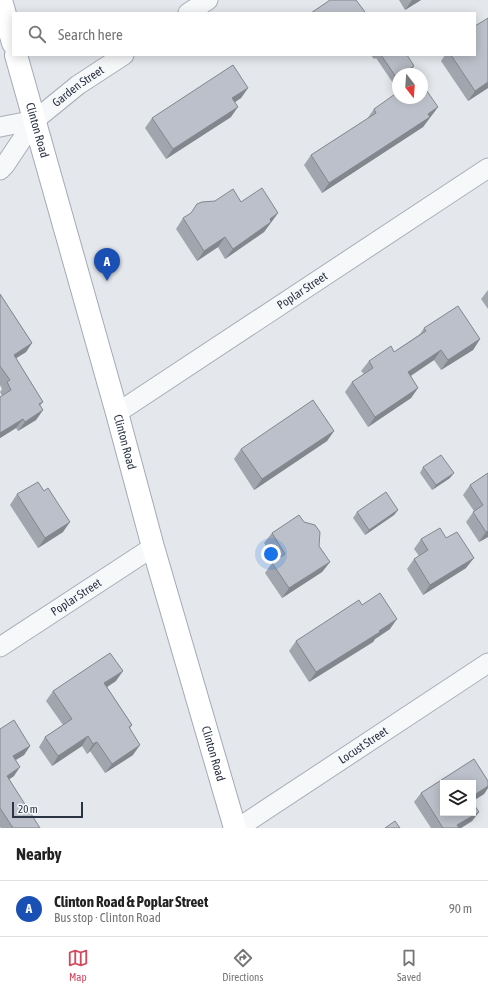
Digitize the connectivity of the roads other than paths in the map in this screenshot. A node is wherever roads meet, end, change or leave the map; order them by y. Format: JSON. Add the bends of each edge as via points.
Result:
{"nodes":[{"id":1,"x":1,"y":0,"type":"edge"},
{"id":2,"x":208,"y":0,"type":"edge"},
{"id":3,"x":190,"y":12,"type":"edge"},
{"id":4,"x":12,"y":39,"type":"edge"},
{"id":5,"x":16,"y":56,"type":"edge"},
{"id":6,"x":122,"y":56,"type":"edge"},
{"id":7,"x":35,"y":120,"type":"junction"},
{"id":8,"x":0,"y":127,"type":"edge"},
{"id":9,"x":488,"y":168,"type":"edge"},
{"id":10,"x":0,"y":170,"type":"edge"},
{"id":11,"x":117,"y":413,"type":"junction"},
{"id":12,"x":153,"y":547,"type":"junction"},
{"id":13,"x":0,"y":647,"type":"edge"},
{"id":14,"x":488,"y":663,"type":"edge"},
{"id":15,"x":235,"y":828,"type":"edge"},
{"id":16,"x":238,"y":828,"type":"edge"}],
"edges":[{"from":1,"to":4,"type":"main road"},
{"from":2,"to":3,"type":"street"},
{"from":5,"to":7,"type":"main road","name":"Clinton Road"},
{"from":6,"to":7,"type":"street","name":"Garden Street","via":[[78,85]]},
{"from":7,"to":8,"type":"street","name":"Garden Street"},
{"from":7,"to":10,"type":"street","name":"Garden Street"},
{"from":7,"to":11,"type":"main road","name":"Clinton Road"},
{"from":9,"to":11,"type":"street","name":"Poplar Street"},
{"from":11,"to":12,"type":"main road","name":"Clinton Road"},
{"from":12,"to":13,"type":"street","name":"Poplar Street"},
{"from":12,"to":15,"type":"main road","name":"Clinton Road"},
{"from":14,"to":16,"type":"street","name":"Locust Street"}]}
